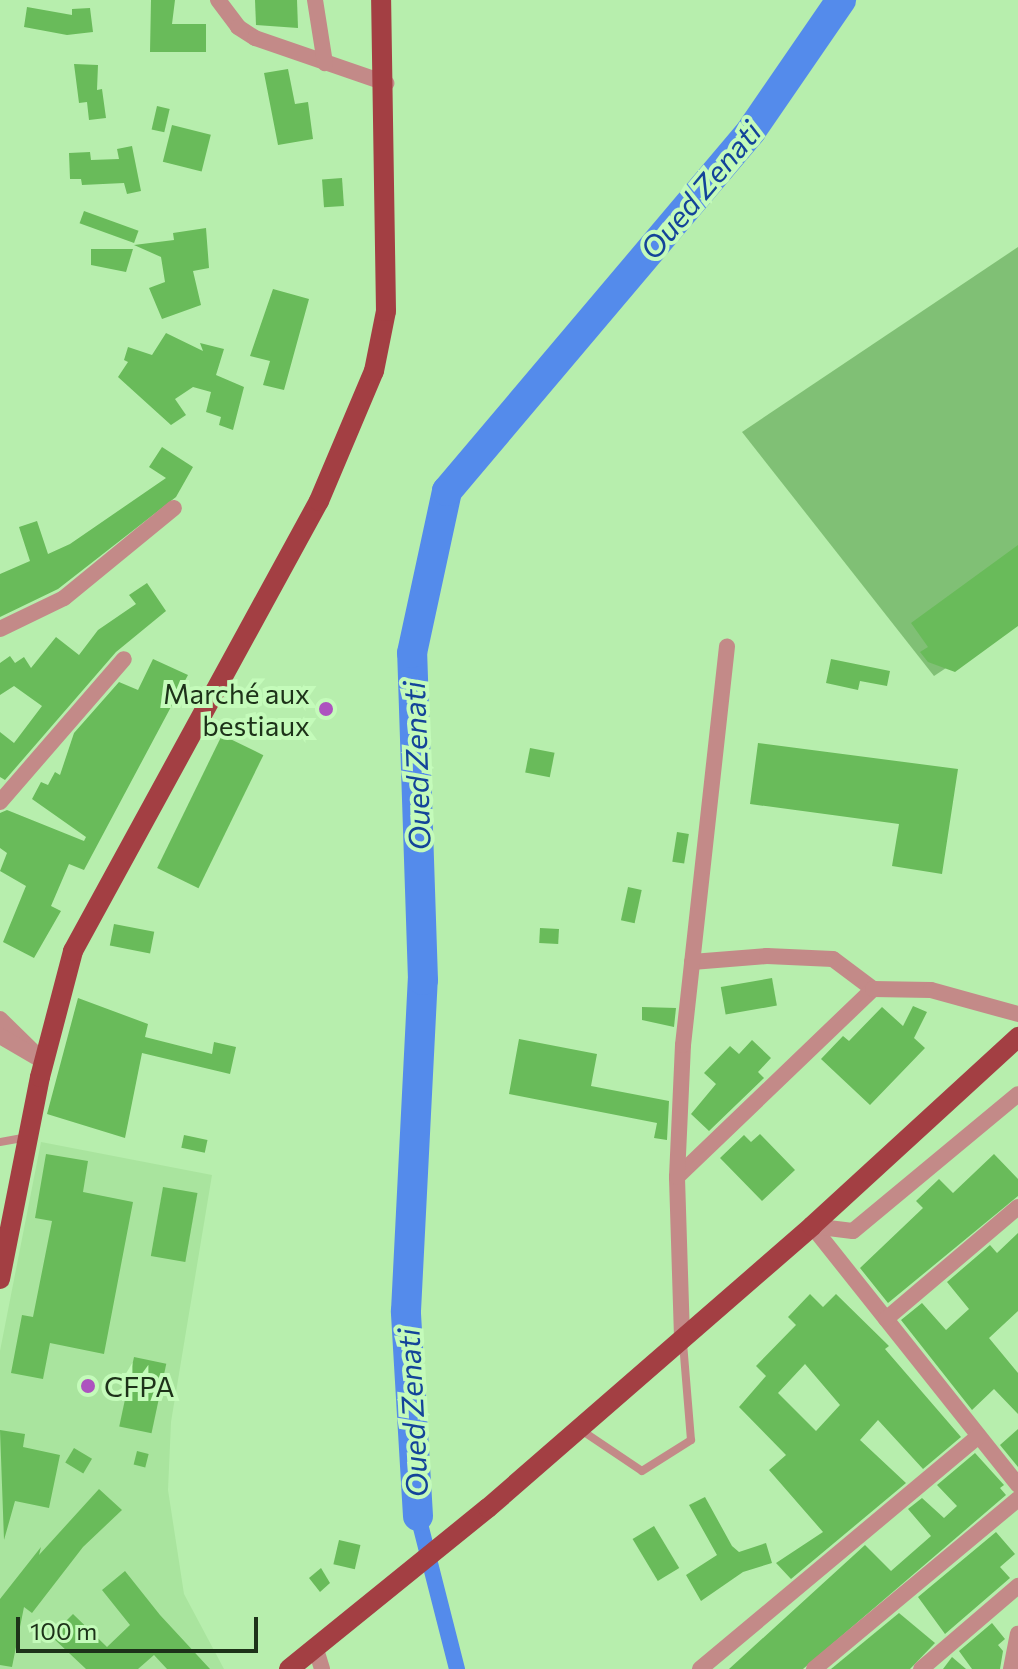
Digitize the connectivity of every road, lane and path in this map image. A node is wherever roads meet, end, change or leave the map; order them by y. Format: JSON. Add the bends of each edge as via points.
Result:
{"nodes":[{"id":1,"x":218,"y":0,"type":"edge"},
{"id":2,"x":315,"y":0,"type":"edge"},
{"id":3,"x":381,"y":0,"type":"edge"},
{"id":4,"x":325,"y":63,"type":"junction"},
{"id":5,"x":386,"y":83,"type":"junction"},
{"id":6,"x":174,"y":508,"type":"dead end"},
{"id":7,"x":0,"y":629,"type":"edge"},
{"id":8,"x":727,"y":646,"type":"dead end"},
{"id":9,"x":124,"y":659,"type":"dead end"},
{"id":10,"x":0,"y":802,"type":"edge"},
{"id":11,"x":692,"y":962,"type":"junction"},
{"id":12,"x":873,"y":989,"type":"junction"},
{"id":13,"x":1018,"y":1014,"type":"edge"},
{"id":14,"x":0,"y":1019,"type":"edge"},
{"id":15,"x":0,"y":1036,"type":"edge"},
{"id":16,"x":1018,"y":1037,"type":"edge"},
{"id":17,"x":43,"y":1061,"type":"junction"},
{"id":18,"x":1018,"y":1094,"type":"edge"},
{"id":19,"x":28,"y":1137,"type":"junction"},
{"id":20,"x":0,"y":1142,"type":"edge"},
{"id":21,"x":677,"y":1177,"type":"junction"},
{"id":22,"x":1018,"y":1207,"type":"edge"},
{"id":23,"x":812,"y":1226,"type":"junction"},
{"id":24,"x":0,"y":1279,"type":"edge"},
{"id":25,"x":886,"y":1319,"type":"junction"},
{"id":26,"x":682,"y":1337,"type":"junction"},
{"id":27,"x":577,"y":1427,"type":"junction"},
{"id":28,"x":979,"y":1436,"type":"junction"},
{"id":29,"x":1018,"y":1485,"type":"edge"},
{"id":30,"x":1018,"y":1499,"type":"edge"},
{"id":31,"x":1018,"y":1586,"type":"edge"},
{"id":32,"x":1018,"y":1634,"type":"edge"},
{"id":33,"x":315,"y":1646,"type":"junction"},
{"id":34,"x":289,"y":1669,"type":"edge"},
{"id":35,"x":322,"y":1669,"type":"edge"},
{"id":36,"x":700,"y":1669,"type":"edge"},
{"id":37,"x":814,"y":1669,"type":"edge"},
{"id":38,"x":921,"y":1669,"type":"edge"},
{"id":39,"x":1011,"y":1669,"type":"edge"}],
"edges":[{"from":1,"to":4,"type":"street","via":[[238,27],[255,38]]},
{"from":2,"to":4,"type":"street"},
{"from":3,"to":5,"type":"main road"},
{"from":4,"to":5,"type":"street"},
{"from":5,"to":17,"type":"main road","via":[[386,311],[374,371],[319,501],[94,905],[73,951]]},
{"from":6,"to":7,"type":"street","via":[[64,598]]},
{"from":8,"to":11,"type":"street"},
{"from":9,"to":10,"type":"street"},
{"from":11,"to":12,"type":"street","via":[[767,956],[833,959]]},
{"from":11,"to":21,"type":"street"},
{"from":12,"to":13,"type":"street","via":[[931,990]]},
{"from":12,"to":21,"type":"street"},
{"from":14,"to":17,"type":"street"},
{"from":15,"to":17,"type":"street"},
{"from":16,"to":23,"type":"main road"},
{"from":17,"to":19,"type":"main road"},
{"from":18,"to":23,"type":"street","via":[[853,1231]]},
{"from":19,"to":20,"type":"lane"},
{"from":19,"to":24,"type":"main road"},
{"from":21,"to":26,"type":"street"},
{"from":22,"to":25,"type":"street"},
{"from":23,"to":25,"type":"street"},
{"from":23,"to":26,"type":"main road"},
{"from":25,"to":28,"type":"street"},
{"from":26,"to":27,"type":"main road"},
{"from":26,"to":27,"type":"lane","via":[[691,1440],[642,1471]]},
{"from":27,"to":33,"type":"main road","via":[[392,1589]]},
{"from":28,"to":29,"type":"street"},
{"from":28,"to":36,"type":"street"},
{"from":30,"to":37,"type":"street"},
{"from":31,"to":38,"type":"street"},
{"from":32,"to":39,"type":"street"},
{"from":33,"to":34,"type":"main road"},
{"from":33,"to":35,"type":"street"}]}
